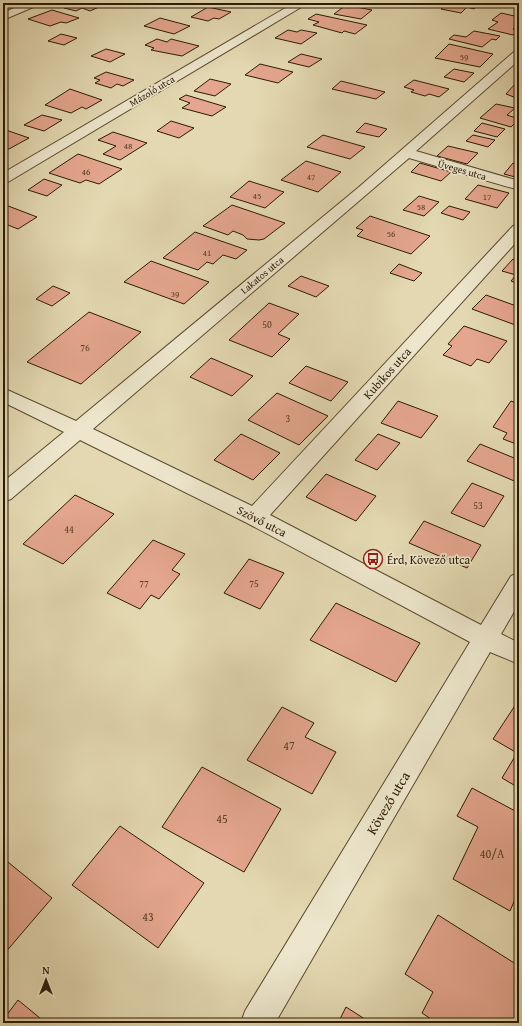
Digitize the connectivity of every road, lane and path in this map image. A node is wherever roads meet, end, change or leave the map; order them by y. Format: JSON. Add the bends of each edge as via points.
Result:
{"nodes":[{"id":1,"x":34,"y":3,"type":"edge"},
{"id":2,"x":302,"y":3,"type":"edge"},
{"id":3,"x":3,"y":17,"type":"edge"},
{"id":4,"x":519,"y":54,"type":"edge"},
{"id":5,"x":406,"y":153,"type":"junction"},
{"id":6,"x":3,"y":179,"type":"edge"},
{"id":7,"x":519,"y":186,"type":"edge"},
{"id":8,"x":519,"y":229,"type":"edge"},
{"id":9,"x":3,"y":394,"type":"edge"},
{"id":10,"x":78,"y":430,"type":"junction"},
{"id":11,"x":3,"y":494,"type":"edge"},
{"id":12,"x":255,"y":517,"type":"junction"},
{"id":13,"x":519,"y":582,"type":"edge"},
{"id":14,"x":486,"y":639,"type":"junction"},
{"id":15,"x":519,"y":654,"type":"edge"},
{"id":16,"x":257,"y":1023,"type":"edge"}],
"edges":[{"from":1,"to":3,"type":"street"},
{"from":2,"to":6,"type":"street","name":"Mázoló utca"},
{"from":4,"to":5,"type":"street","name":"Lakatos utca"},
{"from":5,"to":7,"type":"street","name":"Üveges utca"},
{"from":5,"to":10,"type":"street","name":"Lakatos utca"},
{"from":8,"to":12,"type":"street","name":"Kubikos utca"},
{"from":9,"to":10,"type":"street","name":"Szövő utca"},
{"from":10,"to":11,"type":"street","name":"Lakatos utca"},
{"from":10,"to":12,"type":"street","name":"Szövő utca"},
{"from":12,"to":14,"type":"street","name":"Szövő utca"},
{"from":13,"to":14,"type":"street","name":"Kövező utca"},
{"from":14,"to":15,"type":"street","name":"Szövő utca"},
{"from":14,"to":16,"type":"street","name":"Kövező utca"}]}
